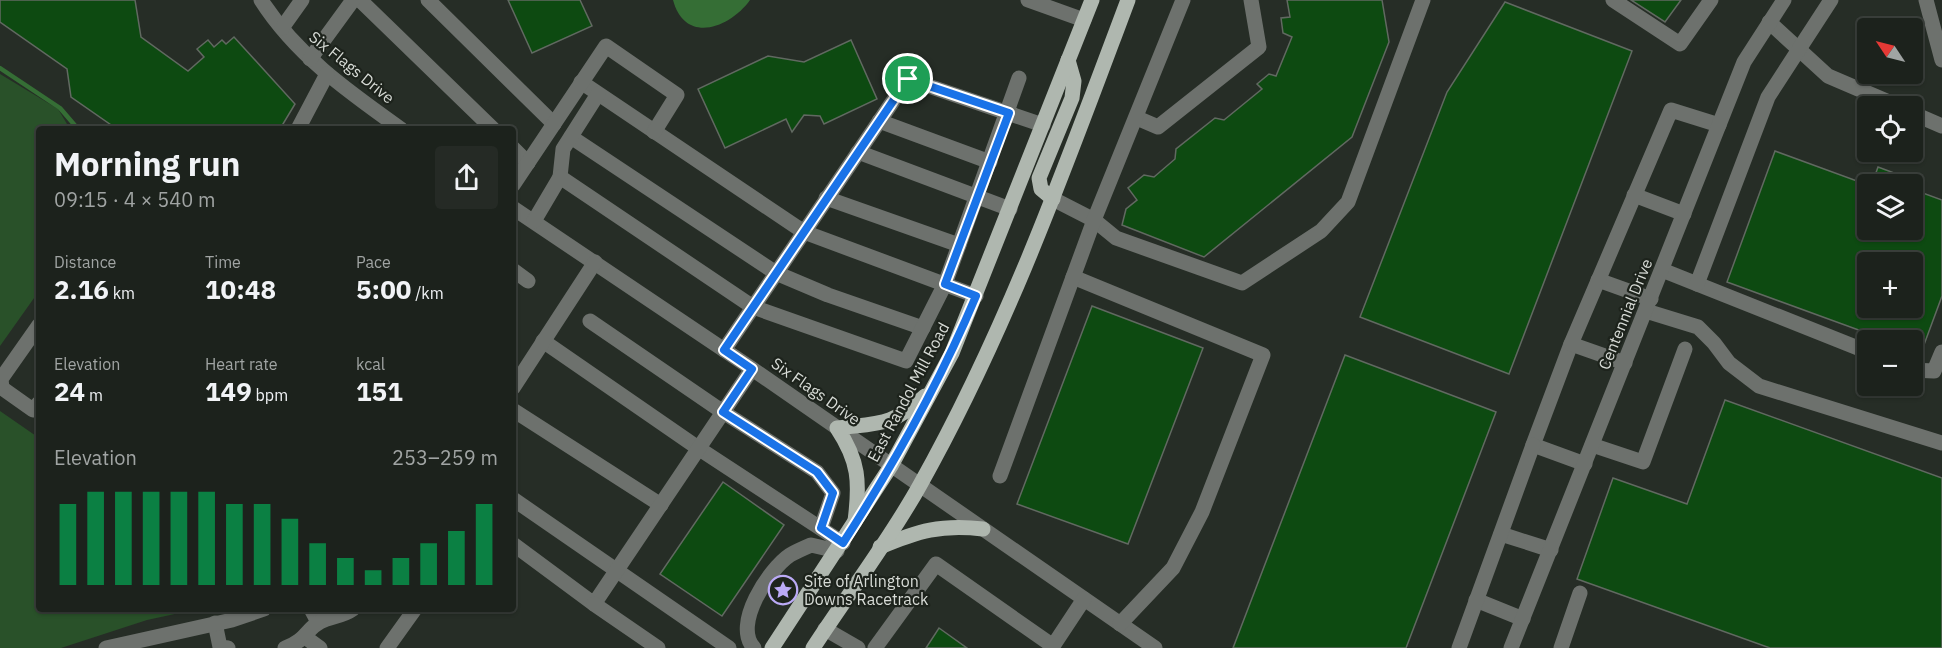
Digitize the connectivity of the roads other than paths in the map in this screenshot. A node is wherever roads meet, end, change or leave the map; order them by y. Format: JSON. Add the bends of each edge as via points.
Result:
{"nodes":[{"id":1,"x":261,"y":0,"type":"edge"},
{"id":2,"x":302,"y":0,"type":"edge"},
{"id":3,"x":353,"y":0,"type":"edge"},
{"id":4,"x":360,"y":0,"type":"edge"},
{"id":5,"x":428,"y":0,"type":"edge"},
{"id":6,"x":1028,"y":0,"type":"edge"},
{"id":7,"x":1092,"y":0,"type":"edge"},
{"id":8,"x":1128,"y":0,"type":"edge"},
{"id":9,"x":1183,"y":0,"type":"edge"},
{"id":10,"x":1251,"y":0,"type":"edge"},
{"id":11,"x":1423,"y":0,"type":"edge"},
{"id":12,"x":1613,"y":0,"type":"edge"},
{"id":13,"x":1711,"y":0,"type":"edge"},
{"id":14,"x":1831,"y":0,"type":"edge"},
{"id":15,"x":1926,"y":0,"type":"edge"},
{"id":16,"x":1779,"y":2,"type":"edge"},
{"id":17,"x":1084,"y":20,"type":"junction"},
{"id":18,"x":1769,"y":22,"type":"junction"},
{"id":19,"x":282,"y":28,"type":"junction"},
{"id":20,"x":1798,"y":49,"type":"junction"},
{"id":21,"x":310,"y":59,"type":"junction"},
{"id":22,"x":1068,"y":60,"type":"junction"},
{"id":23,"x":1942,"y":60,"type":"edge"},
{"id":24,"x":327,"y":74,"type":"junction"},
{"id":25,"x":1019,"y":78,"type":"dead end"},
{"id":26,"x":581,"y":82,"type":"junction"},
{"id":27,"x":598,"y":94,"type":"junction"},
{"id":28,"x":1875,"y":96,"type":"edge"},
{"id":29,"x":1009,"y":113,"type":"junction"},
{"id":30,"x":1137,"y":118,"type":"junction"},
{"id":31,"x":1923,"y":118,"type":"edge"},
{"id":32,"x":879,"y":121,"type":"junction"},
{"id":33,"x":554,"y":124,"type":"junction"},
{"id":34,"x":1043,"y":125,"type":"junction"},
{"id":35,"x":1719,"y":125,"type":"junction"},
{"id":36,"x":300,"y":126,"type":"edge"},
{"id":37,"x":397,"y":126,"type":"edge"},
{"id":38,"x":491,"y":126,"type":"edge"},
{"id":39,"x":1942,"y":126,"type":"edge"},
{"id":40,"x":654,"y":132,"type":"junction"},
{"id":41,"x":572,"y":136,"type":"junction"},
{"id":42,"x":516,"y":151,"type":"edge"},
{"id":43,"x":858,"y":152,"type":"junction"},
{"id":44,"x":528,"y":162,"type":"junction"},
{"id":45,"x":990,"y":162,"type":"junction"},
{"id":46,"x":560,"y":177,"type":"junction"},
{"id":47,"x":516,"y":180,"type":"edge"},
{"id":48,"x":1634,"y":195,"type":"junction"},
{"id":49,"x":977,"y":197,"type":"junction"},
{"id":50,"x":826,"y":198,"type":"junction"},
{"id":51,"x":1053,"y":199,"type":"junction"},
{"id":52,"x":1010,"y":209,"type":"junction"},
{"id":53,"x":516,"y":210,"type":"edge"},
{"id":54,"x":1684,"y":214,"type":"junction"},
{"id":55,"x":1094,"y":220,"type":"junction"},
{"id":56,"x":534,"y":221,"type":"junction"},
{"id":57,"x":804,"y":232,"type":"junction"},
{"id":58,"x":959,"y":245,"type":"junction"},
{"id":59,"x":595,"y":262,"type":"junction"},
{"id":60,"x":1662,"y":270,"type":"junction"},
{"id":61,"x":516,"y":272,"type":"edge"},
{"id":62,"x":776,"y":273,"type":"junction"},
{"id":63,"x":1073,"y":277,"type":"junction"},
{"id":64,"x":528,"y":280,"type":"dead end"},
{"id":65,"x":1598,"y":280,"type":"junction"},
{"id":66,"x":945,"y":284,"type":"junction"},
{"id":67,"x":1697,"y":284,"type":"junction"},
{"id":68,"x":976,"y":296,"type":"junction"},
{"id":69,"x":1648,"y":305,"type":"junction"},
{"id":70,"x":753,"y":307,"type":"junction"},
{"id":71,"x":590,"y":321,"type":"dead end"},
{"id":72,"x":923,"y":328,"type":"junction"},
{"id":73,"x":36,"y":329,"type":"edge"},
{"id":74,"x":543,"y":341,"type":"junction"},
{"id":75,"x":1571,"y":344,"type":"junction"},
{"id":76,"x":1857,"y":348,"type":"edge"},
{"id":77,"x":1685,"y":349,"type":"dead end"},
{"id":78,"x":724,"y":350,"type":"junction"},
{"id":79,"x":1942,"y":352,"type":"edge"},
{"id":80,"x":1625,"y":363,"type":"junction"},
{"id":81,"x":752,"y":369,"type":"junction"},
{"id":82,"x":1923,"y":371,"type":"edge"},
{"id":83,"x":1938,"y":372,"type":"edge"},
{"id":84,"x":516,"y":383,"type":"edge"},
{"id":85,"x":933,"y":388,"type":"junction"},
{"id":86,"x":36,"y":408,"type":"edge"},
{"id":87,"x":516,"y":412,"type":"edge"},
{"id":88,"x":723,"y":412,"type":"junction"},
{"id":89,"x":837,"y":428,"type":"junction"},
{"id":90,"x":1942,"y":443,"type":"edge"},
{"id":91,"x":1533,"y":445,"type":"junction"},
{"id":92,"x":1592,"y":445,"type":"junction"},
{"id":93,"x":698,"y":448,"type":"junction"},
{"id":94,"x":1585,"y":464,"type":"junction"},
{"id":95,"x":891,"y":466,"type":"junction"},
{"id":96,"x":1000,"y":476,"type":"dead end"},
{"id":97,"x":920,"y":486,"type":"junction"},
{"id":98,"x":516,"y":501,"type":"edge"},
{"id":99,"x":660,"y":505,"type":"junction"},
{"id":100,"x":855,"y":524,"type":"junction"},
{"id":101,"x":821,"y":528,"type":"junction"},
{"id":102,"x":982,"y":529,"type":"junction"},
{"id":103,"x":1501,"y":534,"type":"junction"},
{"id":104,"x":516,"y":546,"type":"edge"},
{"id":105,"x":840,"y":547,"type":"junction"},
{"id":106,"x":880,"y":547,"type":"junction"},
{"id":107,"x":1551,"y":550,"type":"junction"},
{"id":108,"x":617,"y":570,"type":"junction"},
{"id":109,"x":1580,"y":593,"type":"dead end"},
{"id":110,"x":1084,"y":599,"type":"junction"},
{"id":111,"x":1476,"y":600,"type":"junction"},
{"id":112,"x":594,"y":604,"type":"junction"},
{"id":113,"x":254,"y":612,"type":"edge"},
{"id":114,"x":348,"y":612,"type":"edge"},
{"id":115,"x":413,"y":612,"type":"edge"},
{"id":116,"x":315,"y":616,"type":"edge"},
{"id":117,"x":1523,"y":619,"type":"junction"},
{"id":118,"x":215,"y":623,"type":"junction"},
{"id":119,"x":1120,"y":624,"type":"junction"},
{"id":120,"x":825,"y":629,"type":"junction"},
{"id":121,"x":305,"y":637,"type":"junction"},
{"id":122,"x":106,"y":648,"type":"edge"},
{"id":123,"x":222,"y":648,"type":"edge"},
{"id":124,"x":285,"y":648,"type":"edge"},
{"id":125,"x":320,"y":648,"type":"edge"},
{"id":126,"x":387,"y":648,"type":"edge"},
{"id":127,"x":657,"y":648,"type":"edge"},
{"id":128,"x":729,"y":648,"type":"edge"},
{"id":129,"x":754,"y":648,"type":"edge"},
{"id":130,"x":772,"y":648,"type":"edge"},
{"id":131,"x":813,"y":648,"type":"edge"},
{"id":132,"x":858,"y":648,"type":"edge"},
{"id":133,"x":875,"y":648,"type":"edge"},
{"id":134,"x":1155,"y":648,"type":"edge"},
{"id":135,"x":1458,"y":648,"type":"edge"},
{"id":136,"x":1511,"y":648,"type":"edge"},
{"id":137,"x":1561,"y":648,"type":"edge"}],
"edges":[{"from":1,"to":19,"type":"street","name":"Six Flags Drive"},
{"from":2,"to":19,"type":"street"},
{"from":3,"to":21,"type":"street"},
{"from":4,"to":38,"type":"street"},
{"from":5,"to":33,"type":"street"},
{"from":6,"to":17,"type":"street"},
{"from":7,"to":17,"type":"main road","name":"East Randol Mill Road"},
{"from":8,"to":51,"type":"main road"},
{"from":9,"to":30,"type":"street"},
{"from":10,"to":30,"type":"street","via":[[1259,47],[1158,127]]},
{"from":11,"to":55,"type":"street","via":[[1348,202],[1321,231],[1242,283],[1116,238]]},
{"from":12,"to":13,"type":"street","via":[[1680,44]]},
{"from":14,"to":20,"type":"street"},
{"from":15,"to":23,"type":"street"},
{"from":16,"to":18,"type":"street","name":"Centennial Drive"},
{"from":17,"to":22,"type":"main road","name":"East Randol Mill Road"},
{"from":18,"to":20,"type":"street"},
{"from":18,"to":35,"type":"street","name":"Centennial Drive","via":[[1744,62]]},
{"from":19,"to":21,"type":"street","name":"Six Flags Drive"},
{"from":20,"to":28,"type":"street","via":[[1828,76]]},
{"from":20,"to":67,"type":"street","via":[[1768,98]]},
{"from":21,"to":24,"type":"street","name":"Six Flags Drive"},
{"from":22,"to":34,"type":"main road","name":"East Randol Mill Road"},
{"from":22,"to":51,"type":"main road","via":[[1074,81],[1072,98],[1039,178],[1041,189]]},
{"from":24,"to":36,"type":"street"},
{"from":24,"to":37,"type":"street","name":"Six Flags Drive"},
{"from":25,"to":29,"type":"street"},
{"from":26,"to":27,"type":"street"},
{"from":26,"to":33,"type":"street"},
{"from":26,"to":40,"type":"street","via":[[606,46],[677,95]]},
{"from":27,"to":40,"type":"street"},
{"from":27,"to":41,"type":"street"},
{"from":29,"to":32,"type":"street","via":[[908,79]]},
{"from":29,"to":34,"type":"street"},
{"from":29,"to":45,"type":"street"},
{"from":30,"to":55,"type":"street"},
{"from":31,"to":39,"type":"street"},
{"from":32,"to":43,"type":"street"},
{"from":32,"to":45,"type":"street"},
{"from":33,"to":44,"type":"street"},
{"from":34,"to":52,"type":"main road","name":"East Randol Mill Road"},
{"from":35,"to":48,"type":"street","via":[[1671,110]]},
{"from":35,"to":54,"type":"street","name":"Centennial Drive"},
{"from":40,"to":57,"type":"street"},
{"from":41,"to":46,"type":"street","via":[[563,149]]},
{"from":41,"to":62,"type":"street"},
{"from":42,"to":44,"type":"street"},
{"from":43,"to":49,"type":"street"},
{"from":43,"to":50,"type":"street"},
{"from":44,"to":47,"type":"street"},
{"from":45,"to":49,"type":"street"},
{"from":46,"to":56,"type":"street"},
{"from":46,"to":70,"type":"street"},
{"from":48,"to":54,"type":"street"},
{"from":48,"to":65,"type":"street"},
{"from":49,"to":52,"type":"street"},
{"from":49,"to":58,"type":"street"},
{"from":50,"to":57,"type":"street"},
{"from":50,"to":58,"type":"street"},
{"from":51,"to":55,"type":"street"},
{"from":51,"to":97,"type":"main road","via":[[980,371]]},
{"from":52,"to":68,"type":"main road","name":"East Randol Mill Road"},
{"from":53,"to":56,"type":"street","name":"Six Flags Drive"},
{"from":54,"to":60,"type":"street","name":"Centennial Drive"},
{"from":55,"to":63,"type":"street"},
{"from":56,"to":59,"type":"street","name":"Six Flags Drive"},
{"from":57,"to":62,"type":"street"},
{"from":57,"to":66,"type":"street"},
{"from":58,"to":66,"type":"street"},
{"from":59,"to":74,"type":"street"},
{"from":59,"to":78,"type":"street","name":"Six Flags Drive"},
{"from":60,"to":67,"type":"street"},
{"from":60,"to":69,"type":"street","name":"Centennial Drive"},
{"from":61,"to":64,"type":"street"},
{"from":62,"to":70,"type":"street"},
{"from":62,"to":72,"type":"street"},
{"from":63,"to":96,"type":"street"},
{"from":63,"to":119,"type":"street","via":[[1263,356],[1202,512],[1173,568]]},
{"from":65,"to":69,"type":"street"},
{"from":65,"to":75,"type":"street"},
{"from":66,"to":68,"type":"street"},
{"from":66,"to":72,"type":"street"},
{"from":67,"to":76,"type":"street"},
{"from":68,"to":85,"type":"main road","name":"East Randol Mill Road"},
{"from":69,"to":80,"type":"street","name":"Centennial Drive"},
{"from":69,"to":90,"type":"street","via":[[1698,327],[1729,363],[1759,386]]},
{"from":70,"to":72,"type":"street","via":[[906,362]]},
{"from":70,"to":78,"type":"street"},
{"from":71,"to":88,"type":"street"},
{"from":73,"to":86,"type":"street","via":[[1,380],[2,388]]},
{"from":74,"to":84,"type":"street"},
{"from":74,"to":93,"type":"street"},
{"from":75,"to":80,"type":"street"},
{"from":75,"to":91,"type":"street"},
{"from":77,"to":92,"type":"street","via":[[1643,462]]},
{"from":78,"to":81,"type":"street","name":"Six Flags Drive"},
{"from":79,"to":83,"type":"street"},
{"from":80,"to":92,"type":"street","name":"Centennial Drive"},
{"from":81,"to":88,"type":"street"},
{"from":81,"to":89,"type":"street","name":"Six Flags Drive"},
{"from":82,"to":83,"type":"street"},
{"from":85,"to":89,"type":"main road","via":[[911,409],[888,423]]},
{"from":85,"to":95,"type":"main road","name":"East Randol Mill Road"},
{"from":87,"to":99,"type":"street"},
{"from":88,"to":93,"type":"street"},
{"from":88,"to":101,"type":"street","via":[[817,472],[833,493]]},
{"from":89,"to":95,"type":"street","name":"Six Flags Drive"},
{"from":89,"to":100,"type":"main road","via":[[850,448],[858,472]]},
{"from":91,"to":94,"type":"street"},
{"from":91,"to":103,"type":"street"},
{"from":92,"to":94,"type":"street","name":"Centennial Drive"},
{"from":93,"to":99,"type":"street"},
{"from":93,"to":101,"type":"street"},
{"from":94,"to":107,"type":"street","name":"Centennial Drive"},
{"from":95,"to":97,"type":"street","name":"Six Flags Drive"},
{"from":95,"to":100,"type":"main road","name":"East Randol Mill Road"},
{"from":97,"to":102,"type":"street","name":"Six Flags Drive"},
{"from":97,"to":106,"type":"main road"},
{"from":98,"to":108,"type":"street"},
{"from":99,"to":108,"type":"street"},
{"from":100,"to":105,"type":"main road","name":"East Randol Mill Road"},
{"from":101,"to":105,"type":"street"},
{"from":102,"to":106,"type":"main road","via":[[942,526]]},
{"from":102,"to":110,"type":"street","name":"Six Flags Drive"},
{"from":103,"to":107,"type":"street"},
{"from":103,"to":111,"type":"street"},
{"from":104,"to":112,"type":"street"},
{"from":105,"to":129,"type":"street","via":[[811,545],[789,556],[773,572],[755,598],[747,629]]},
{"from":105,"to":130,"type":"main road","name":"East Randol Mill Road"},
{"from":106,"to":120,"type":"main road"},
{"from":107,"to":117,"type":"street","name":"Centennial Drive"},
{"from":108,"to":112,"type":"street"},
{"from":108,"to":128,"type":"street"},
{"from":109,"to":137,"type":"street"},
{"from":110,"to":119,"type":"street","name":"Six Flags Drive"},
{"from":110,"to":133,"type":"street","via":[[1053,646],[936,564]]},
{"from":111,"to":117,"type":"street"},
{"from":111,"to":135,"type":"street"},
{"from":112,"to":127,"type":"street"},
{"from":113,"to":118,"type":"street"},
{"from":114,"to":116,"type":"street"},
{"from":115,"to":126,"type":"street"},
{"from":116,"to":121,"type":"street"},
{"from":117,"to":136,"type":"street","name":"Centennial Drive"},
{"from":118,"to":122,"type":"street"},
{"from":118,"to":123,"type":"street"},
{"from":119,"to":134,"type":"street","name":"Six Flags Drive"},
{"from":120,"to":131,"type":"main road"},
{"from":120,"to":132,"type":"street"},
{"from":121,"to":124,"type":"street"},
{"from":121,"to":125,"type":"street"}]}
